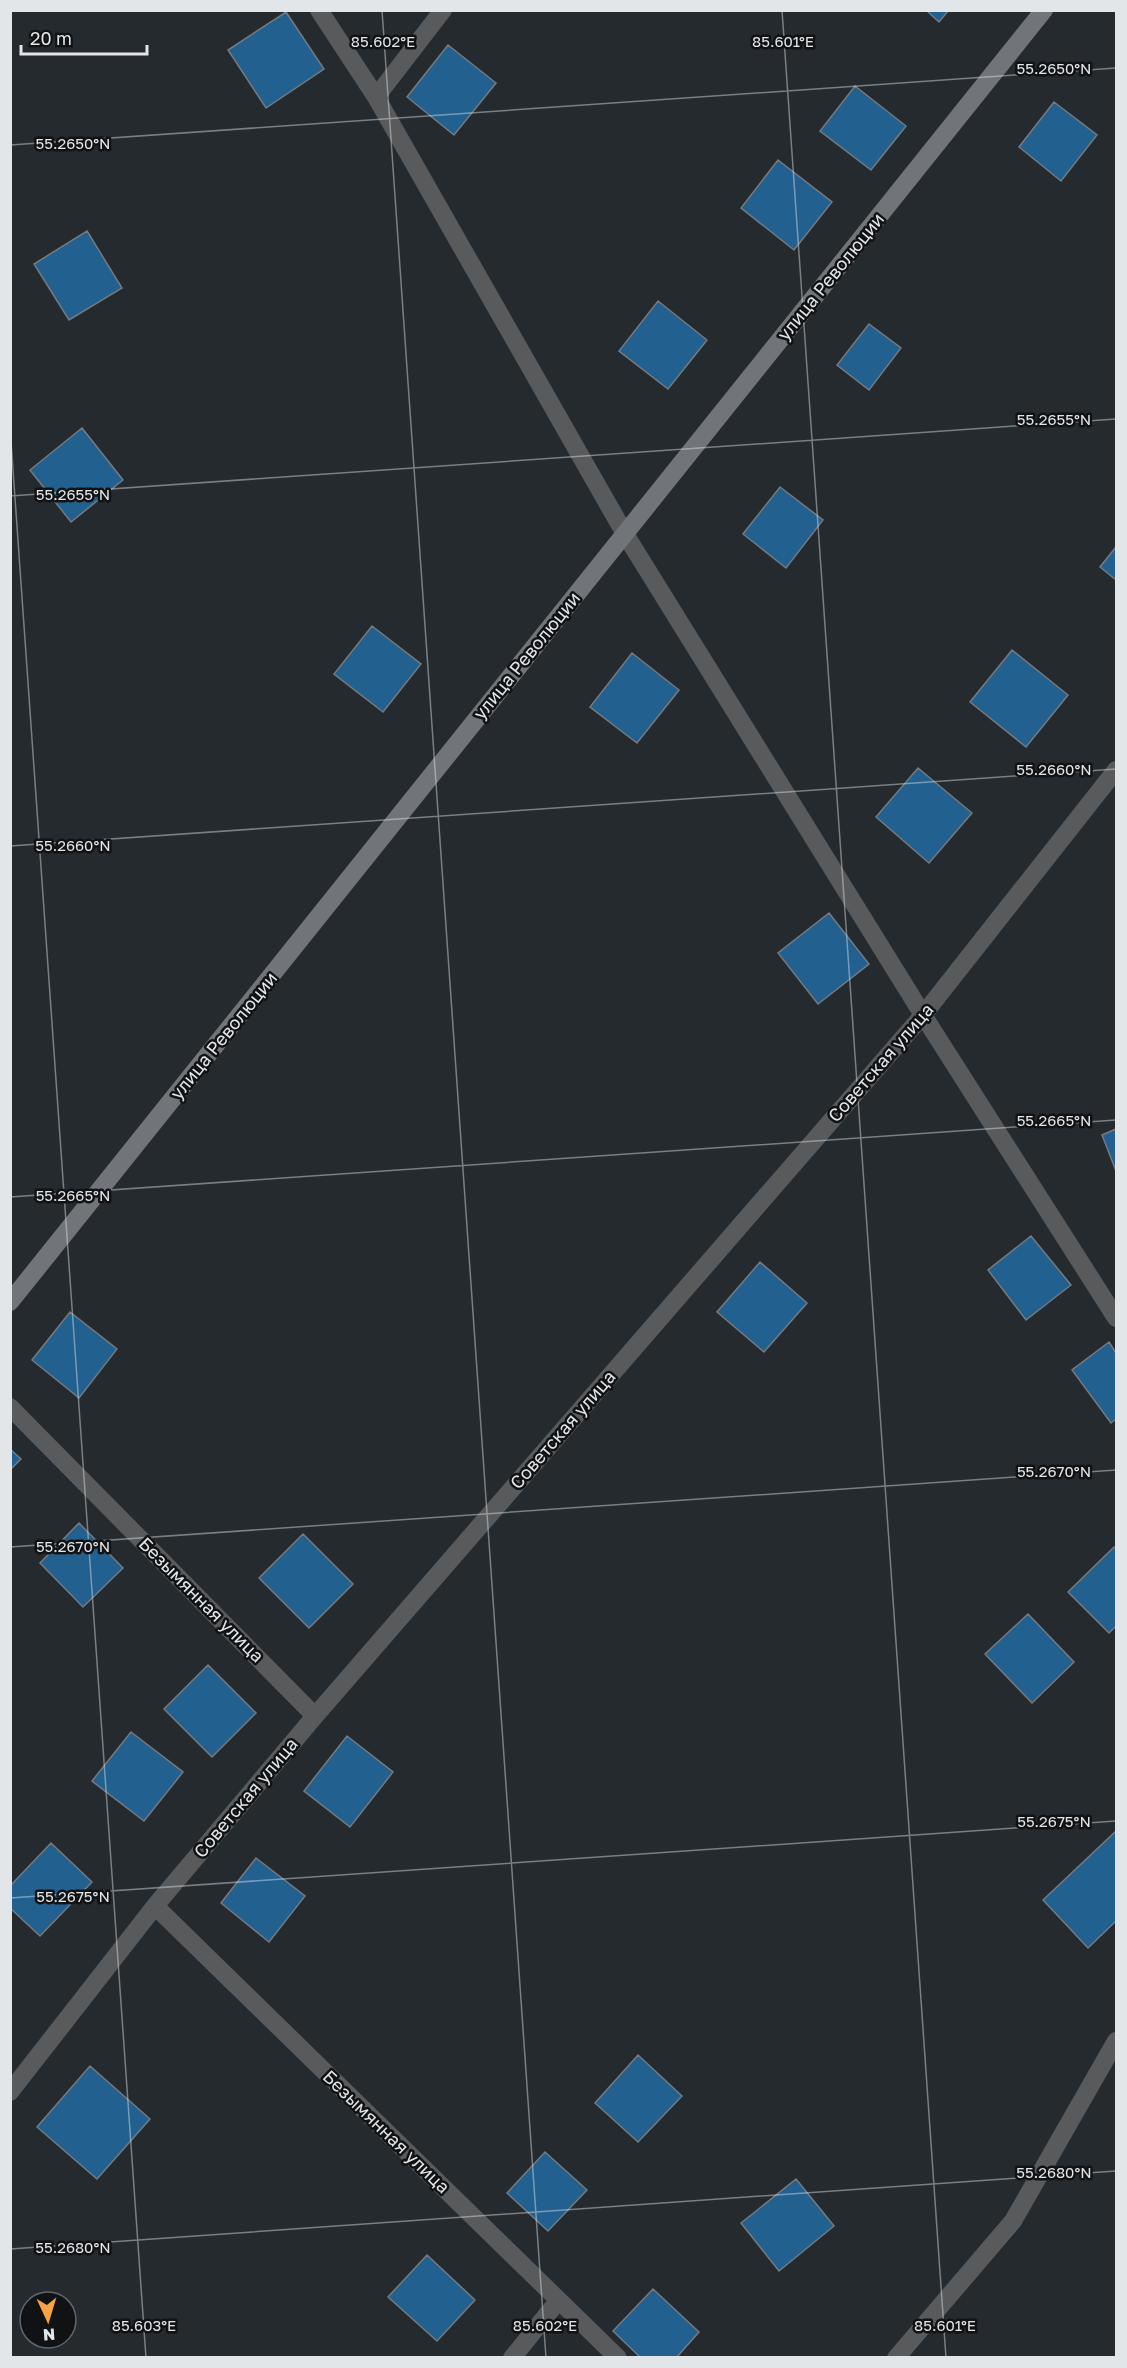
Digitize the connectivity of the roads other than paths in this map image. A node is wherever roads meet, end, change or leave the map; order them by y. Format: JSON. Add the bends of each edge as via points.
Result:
{"nodes":[{"id":1,"x":320,"y":10,"type":"edge"},
{"id":2,"x":443,"y":10,"type":"edge"},
{"id":3,"x":1044,"y":10,"type":"edge"},
{"id":4,"x":376,"y":97,"type":"junction"},
{"id":5,"x":625,"y":534,"type":"junction"},
{"id":6,"x":1116,"y":770,"type":"edge"},
{"id":7,"x":923,"y":1015,"type":"junction"},
{"id":8,"x":10,"y":1302,"type":"edge"},
{"id":9,"x":1116,"y":1318,"type":"edge"},
{"id":10,"x":10,"y":1407,"type":"edge"},
{"id":11,"x":315,"y":1716,"type":"junction"},
{"id":12,"x":155,"y":1906,"type":"junction"},
{"id":13,"x":1116,"y":2041,"type":"edge"},
{"id":14,"x":10,"y":2092,"type":"edge"},
{"id":15,"x":558,"y":2301,"type":"junction"},
{"id":16,"x":512,"y":2358,"type":"edge"},
{"id":17,"x":618,"y":2358,"type":"edge"},
{"id":18,"x":896,"y":2358,"type":"edge"}],
"edges":[{"from":1,"to":4,"type":"street"},
{"from":2,"to":4,"type":"street"},
{"from":3,"to":5,"type":"street","name":"улица Революции"},
{"from":4,"to":5,"type":"street"},
{"from":5,"to":7,"type":"street"},
{"from":5,"to":8,"type":"street","name":"улица Революции"},
{"from":6,"to":7,"type":"street","name":"Советская улица"},
{"from":7,"to":9,"type":"street"},
{"from":7,"to":11,"type":"street","name":"Советская улица"},
{"from":10,"to":11,"type":"street","name":"Безымянная улица"},
{"from":11,"to":12,"type":"street","name":"Советская улица"},
{"from":12,"to":14,"type":"street","name":"Советская улица"},
{"from":12,"to":15,"type":"street","name":"Безымянная улица"},
{"from":13,"to":18,"type":"street","via":[[1013,2221]]},
{"from":15,"to":16,"type":"street"},
{"from":15,"to":17,"type":"street","name":"Безымянная улица"}]}
